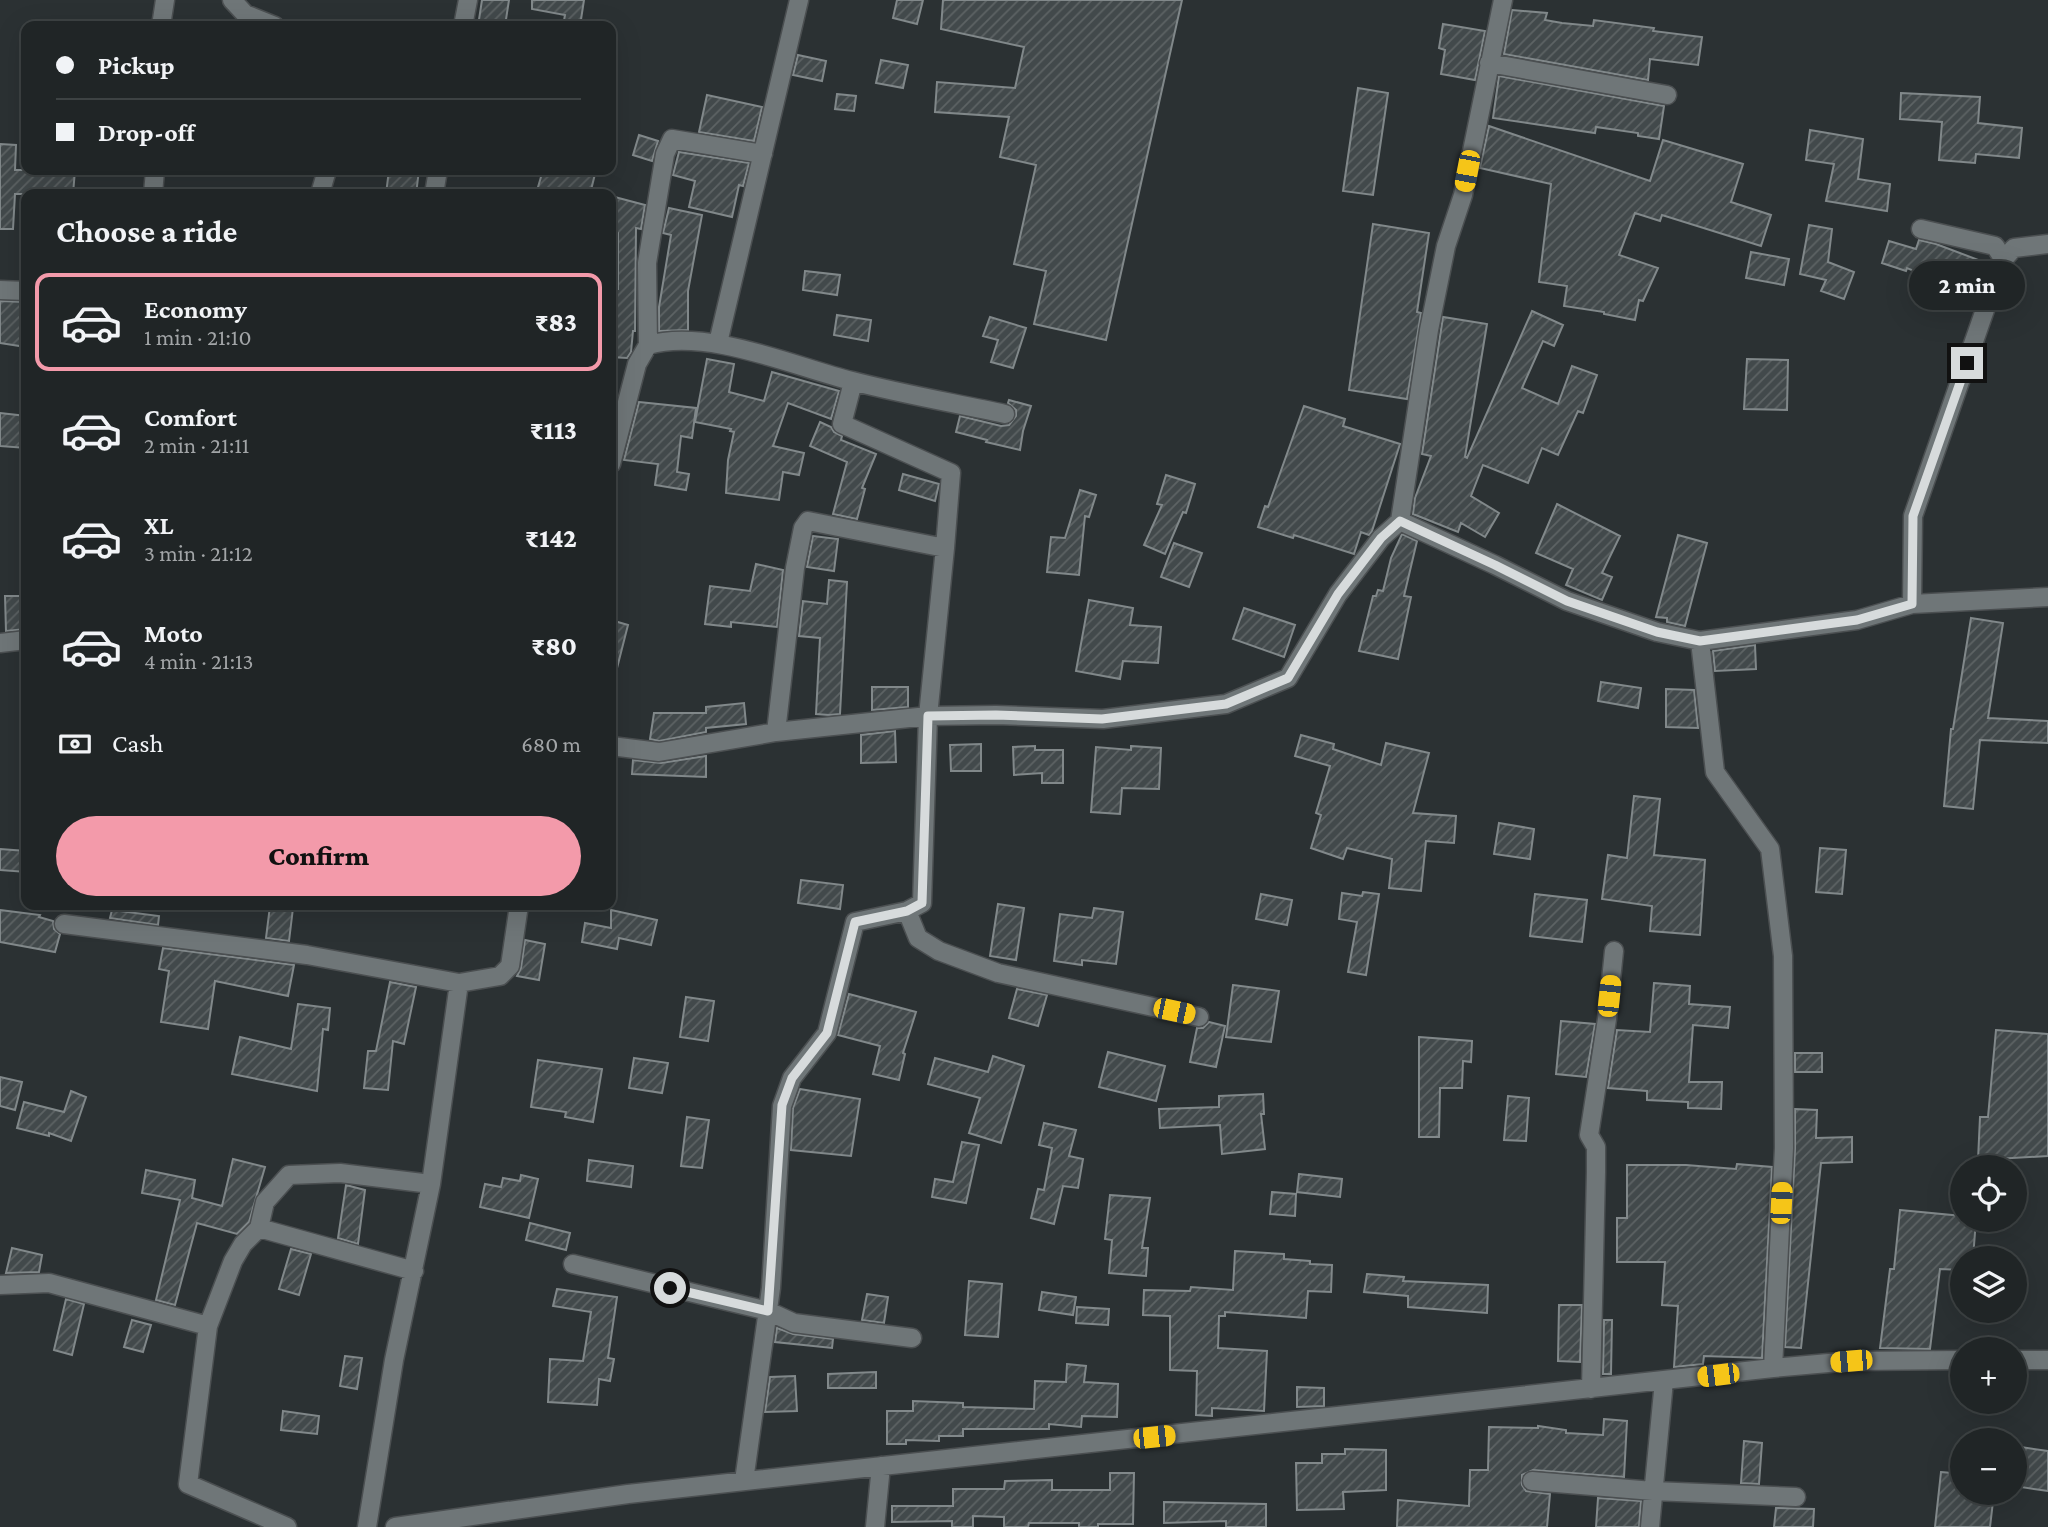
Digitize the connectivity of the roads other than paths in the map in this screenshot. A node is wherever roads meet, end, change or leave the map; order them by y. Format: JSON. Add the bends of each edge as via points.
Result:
{"nodes":[{"id":1,"x":165,"y":0,"type":"edge"},
{"id":2,"x":232,"y":0,"type":"edge"},
{"id":3,"x":467,"y":0,"type":"edge"},
{"id":4,"x":799,"y":0,"type":"edge"},
{"id":5,"x":1503,"y":0,"type":"edge"},
{"id":6,"x":162,"y":21,"type":"edge"},
{"id":7,"x":265,"y":21,"type":"edge"},
{"id":8,"x":464,"y":21,"type":"edge"},
{"id":9,"x":1489,"y":63,"type":"junction"},
{"id":10,"x":1667,"y":95,"type":"dead end"},
{"id":11,"x":763,"y":153,"type":"junction"},
{"id":12,"x":1921,"y":229,"type":"dead end"},
{"id":13,"x":2048,"y":244,"type":"edge"},
{"id":14,"x":2004,"y":260,"type":"junction"},
{"id":15,"x":0,"y":289,"type":"edge"},
{"id":16,"x":21,"y":291,"type":"edge"},
{"id":17,"x":718,"y":343,"type":"junction"},
{"id":18,"x":648,"y":345,"type":"junction"},
{"id":19,"x":853,"y":382,"type":"junction"},
{"id":20,"x":1005,"y":414,"type":"dead end"},
{"id":21,"x":616,"y":445,"type":"edge"},
{"id":22,"x":1400,"y":521,"type":"junction"},
{"id":23,"x":946,"y":548,"type":"junction"},
{"id":24,"x":2048,"y":597,"type":"edge"},
{"id":25,"x":1912,"y":604,"type":"junction"},
{"id":26,"x":21,"y":641,"type":"edge"},
{"id":27,"x":1700,"y":641,"type":"junction"},
{"id":28,"x":0,"y":643,"type":"edge"},
{"id":29,"x":928,"y":716,"type":"junction"},
{"id":30,"x":776,"y":732,"type":"junction"},
{"id":31,"x":616,"y":747,"type":"edge"},
{"id":32,"x":518,"y":910,"type":"edge"},
{"id":33,"x":907,"y":911,"type":"junction"},
{"id":34,"x":64,"y":924,"type":"dead end"},
{"id":35,"x":1614,"y":951,"type":"dead end"},
{"id":36,"x":459,"y":983,"type":"junction"},
{"id":37,"x":1199,"y":1017,"type":"dead end"},
{"id":38,"x":431,"y":1184,"type":"junction"},
{"id":39,"x":259,"y":1228,"type":"junction"},
{"id":40,"x":573,"y":1264,"type":"dead end"},
{"id":41,"x":414,"y":1271,"type":"junction"},
{"id":42,"x":0,"y":1285,"type":"edge"},
{"id":43,"x":768,"y":1311,"type":"junction"},
{"id":44,"x":208,"y":1326,"type":"junction"},
{"id":45,"x":912,"y":1338,"type":"dead end"},
{"id":46,"x":1950,"y":1360,"type":"edge"},
{"id":47,"x":2027,"y":1360,"type":"edge"},
{"id":48,"x":2048,"y":1360,"type":"edge"},
{"id":49,"x":1773,"y":1368,"type":"junction"},
{"id":50,"x":1664,"y":1381,"type":"junction"},
{"id":51,"x":1591,"y":1389,"type":"junction"},
{"id":52,"x":881,"y":1466,"type":"junction"},
{"id":53,"x":744,"y":1481,"type":"junction"},
{"id":54,"x":1532,"y":1481,"type":"dead end"},
{"id":55,"x":1653,"y":1491,"type":"junction"},
{"id":56,"x":1796,"y":1497,"type":"dead end"},
{"id":57,"x":287,"y":1527,"type":"edge"},
{"id":58,"x":367,"y":1527,"type":"edge"},
{"id":59,"x":395,"y":1527,"type":"edge"},
{"id":60,"x":876,"y":1527,"type":"edge"},
{"id":61,"x":1650,"y":1527,"type":"edge"}],
"edges":[{"from":1,"to":6,"type":"street"},
{"from":2,"to":7,"type":"street","via":[[245,13]]},
{"from":3,"to":8,"type":"street"},
{"from":4,"to":11,"type":"street"},
{"from":5,"to":9,"type":"street"},
{"from":9,"to":10,"type":"street"},
{"from":9,"to":22,"type":"street","via":[[1463,195],[1446,246],[1429,330]]},
{"from":11,"to":17,"type":"street"},
{"from":11,"to":18,"type":"street","via":[[672,139],[665,153],[647,263]]},
{"from":12,"to":14,"type":"street","via":[[1995,246]]},
{"from":13,"to":14,"type":"street","via":[[2014,248]]},
{"from":14,"to":25,"type":"street","via":[[1913,516]]},
{"from":15,"to":16,"type":"street"},
{"from":17,"to":18,"type":"street","via":[[662,341]]},
{"from":17,"to":19,"type":"street"},
{"from":18,"to":21,"type":"street","via":[[637,364]]},
{"from":19,"to":20,"type":"street"},
{"from":19,"to":23,"type":"street","via":[[842,424],[951,472]]},
{"from":22,"to":27,"type":"street","via":[[1567,601],[1657,632]]},
{"from":22,"to":29,"type":"street","via":[[1338,594],[1288,678],[1226,704],[1102,719]]},
{"from":23,"to":29,"type":"street"},
{"from":23,"to":30,"type":"street","via":[[808,521],[795,568]]},
{"from":24,"to":25,"type":"street"},
{"from":25,"to":27,"type":"street","via":[[1857,620]]},
{"from":26,"to":28,"type":"street"},
{"from":27,"to":49,"type":"street","via":[[1715,772],[1769,849],[1783,956],[1784,1148]]},
{"from":29,"to":30,"type":"street"},
{"from":29,"to":33,"type":"street","via":[[922,903]]},
{"from":30,"to":31,"type":"street","via":[[659,752]]},
{"from":32,"to":36,"type":"street","via":[[510,966],[500,976]]},
{"from":33,"to":37,"type":"street","via":[[918,938],[998,973]]},
{"from":33,"to":43,"type":"street","via":[[855,922],[827,1033],[792,1078],[782,1105]]},
{"from":34,"to":36,"type":"street","via":[[307,955]]},
{"from":35,"to":51,"type":"street","via":[[1590,1135],[1596,1147]]},
{"from":36,"to":38,"type":"street"},
{"from":38,"to":39,"type":"street","via":[[340,1173],[289,1175],[265,1202]]},
{"from":38,"to":41,"type":"street"},
{"from":39,"to":41,"type":"street"},
{"from":39,"to":44,"type":"street","via":[[233,1261]]},
{"from":40,"to":43,"type":"street"},
{"from":41,"to":58,"type":"street","via":[[394,1360]]},
{"from":42,"to":44,"type":"street","via":[[49,1283]]},
{"from":43,"to":45,"type":"street","via":[[794,1323]]},
{"from":43,"to":53,"type":"street"},
{"from":44,"to":57,"type":"street","via":[[187,1484]]},
{"from":46,"to":49,"type":"street","via":[[1851,1361]]},
{"from":47,"to":48,"type":"street"},
{"from":49,"to":50,"type":"street"},
{"from":50,"to":51,"type":"street"},
{"from":50,"to":55,"type":"street"},
{"from":51,"to":52,"type":"street"},
{"from":52,"to":53,"type":"street"},
{"from":52,"to":60,"type":"street"},
{"from":53,"to":59,"type":"street"},
{"from":54,"to":55,"type":"street"},
{"from":55,"to":56,"type":"street"},
{"from":55,"to":61,"type":"street"}]}
